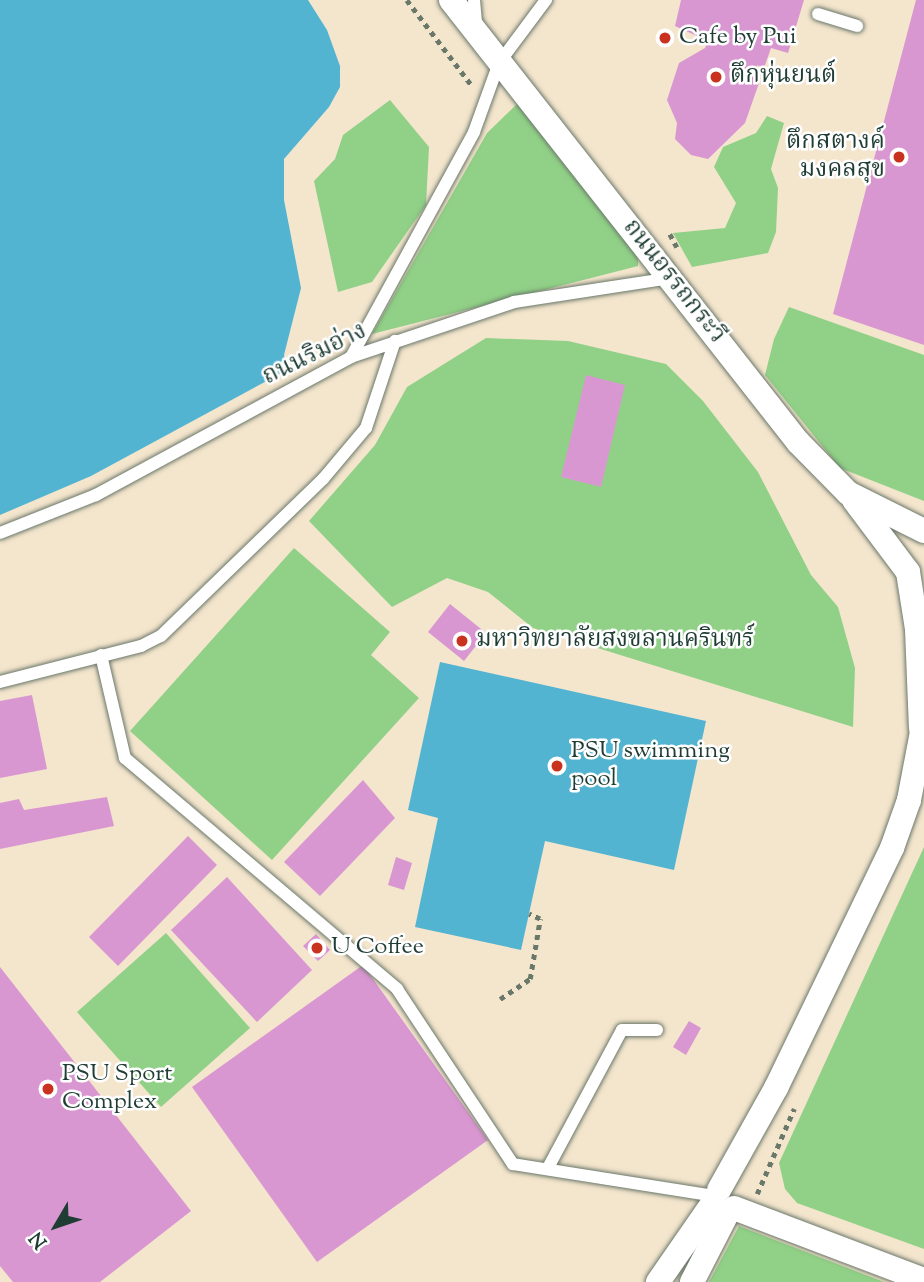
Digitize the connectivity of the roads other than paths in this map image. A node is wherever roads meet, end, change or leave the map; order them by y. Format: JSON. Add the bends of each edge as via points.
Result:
{"nodes":[{"id":1,"x":451,"y":0,"type":"edge"},
{"id":2,"x":474,"y":0,"type":"edge"},
{"id":3,"x":546,"y":0,"type":"edge"},
{"id":4,"x":818,"y":14,"type":"dead end"},
{"id":5,"x":857,"y":26,"type":"dead end"},
{"id":6,"x":477,"y":35,"type":"junction"},
{"id":7,"x":499,"y":64,"type":"junction"},
{"id":8,"x":670,"y":278,"type":"junction"},
{"id":9,"x":395,"y":341,"type":"junction"},
{"id":10,"x":351,"y":357,"type":"junction"},
{"id":11,"x":848,"y":493,"type":"junction"},
{"id":12,"x":924,"y":531,"type":"edge"},
{"id":13,"x":0,"y":533,"type":"edge"},
{"id":14,"x":924,"y":541,"type":"edge"},
{"id":15,"x":908,"y":572,"type":"junction"},
{"id":16,"x":924,"y":596,"type":"edge"},
{"id":17,"x":101,"y":655,"type":"junction"},
{"id":18,"x":0,"y":682,"type":"edge"},
{"id":19,"x":923,"y":725,"type":"edge"},
{"id":20,"x":657,"y":1030,"type":"dead end"},
{"id":21,"x":549,"y":1167,"type":"junction"},
{"id":22,"x":724,"y":1201,"type":"junction"},
{"id":23,"x":924,"y":1280,"type":"edge"},
{"id":24,"x":657,"y":1282,"type":"edge"},
{"id":25,"x":692,"y":1282,"type":"edge"}],
"edges":[{"from":1,"to":6,"type":"street","name":"ถนนอรรถกระวี"},
{"from":2,"to":6,"type":"lane"},
{"from":3,"to":7,"type":"lane"},
{"from":4,"to":5,"type":"lane"},
{"from":6,"to":7,"type":"street","name":"ถนนอรรถกระวี"},
{"from":7,"to":8,"type":"street","name":"ถนนอรรถกระวี"},
{"from":7,"to":10,"type":"lane","via":[[486,104]]},
{"from":8,"to":9,"type":"lane","name":"ถนนริมอ่าง","via":[[522,300]]},
{"from":8,"to":11,"type":"street","name":"ถนนอรรถกระวี","via":[[799,442]]},
{"from":9,"to":10,"type":"lane","name":"ถนนริมอ่าง"},
{"from":9,"to":17,"type":"lane","via":[[366,428],[323,479],[161,636]]},
{"from":10,"to":13,"type":"lane","name":"ถนนริมอ่าง","via":[[96,495]]},
{"from":11,"to":12,"type":"street","name":"ถนนอรรถกระวี"},
{"from":11,"to":15,"type":"street"},
{"from":14,"to":15,"type":"street","via":[[912,554]]},
{"from":15,"to":16,"type":"street"},
{"from":15,"to":19,"type":"street"},
{"from":17,"to":18,"type":"lane"},
{"from":17,"to":21,"type":"lane","via":[[125,758],[397,989],[513,1164]]},
{"from":19,"to":22,"type":"street","via":[[909,800],[892,848],[776,1088],[746,1138]]},
{"from":20,"to":21,"type":"lane","via":[[622,1030]]},
{"from":21,"to":22,"type":"lane"},
{"from":22,"to":23,"type":"street"},
{"from":22,"to":24,"type":"street"},
{"from":22,"to":25,"type":"street"}]}
